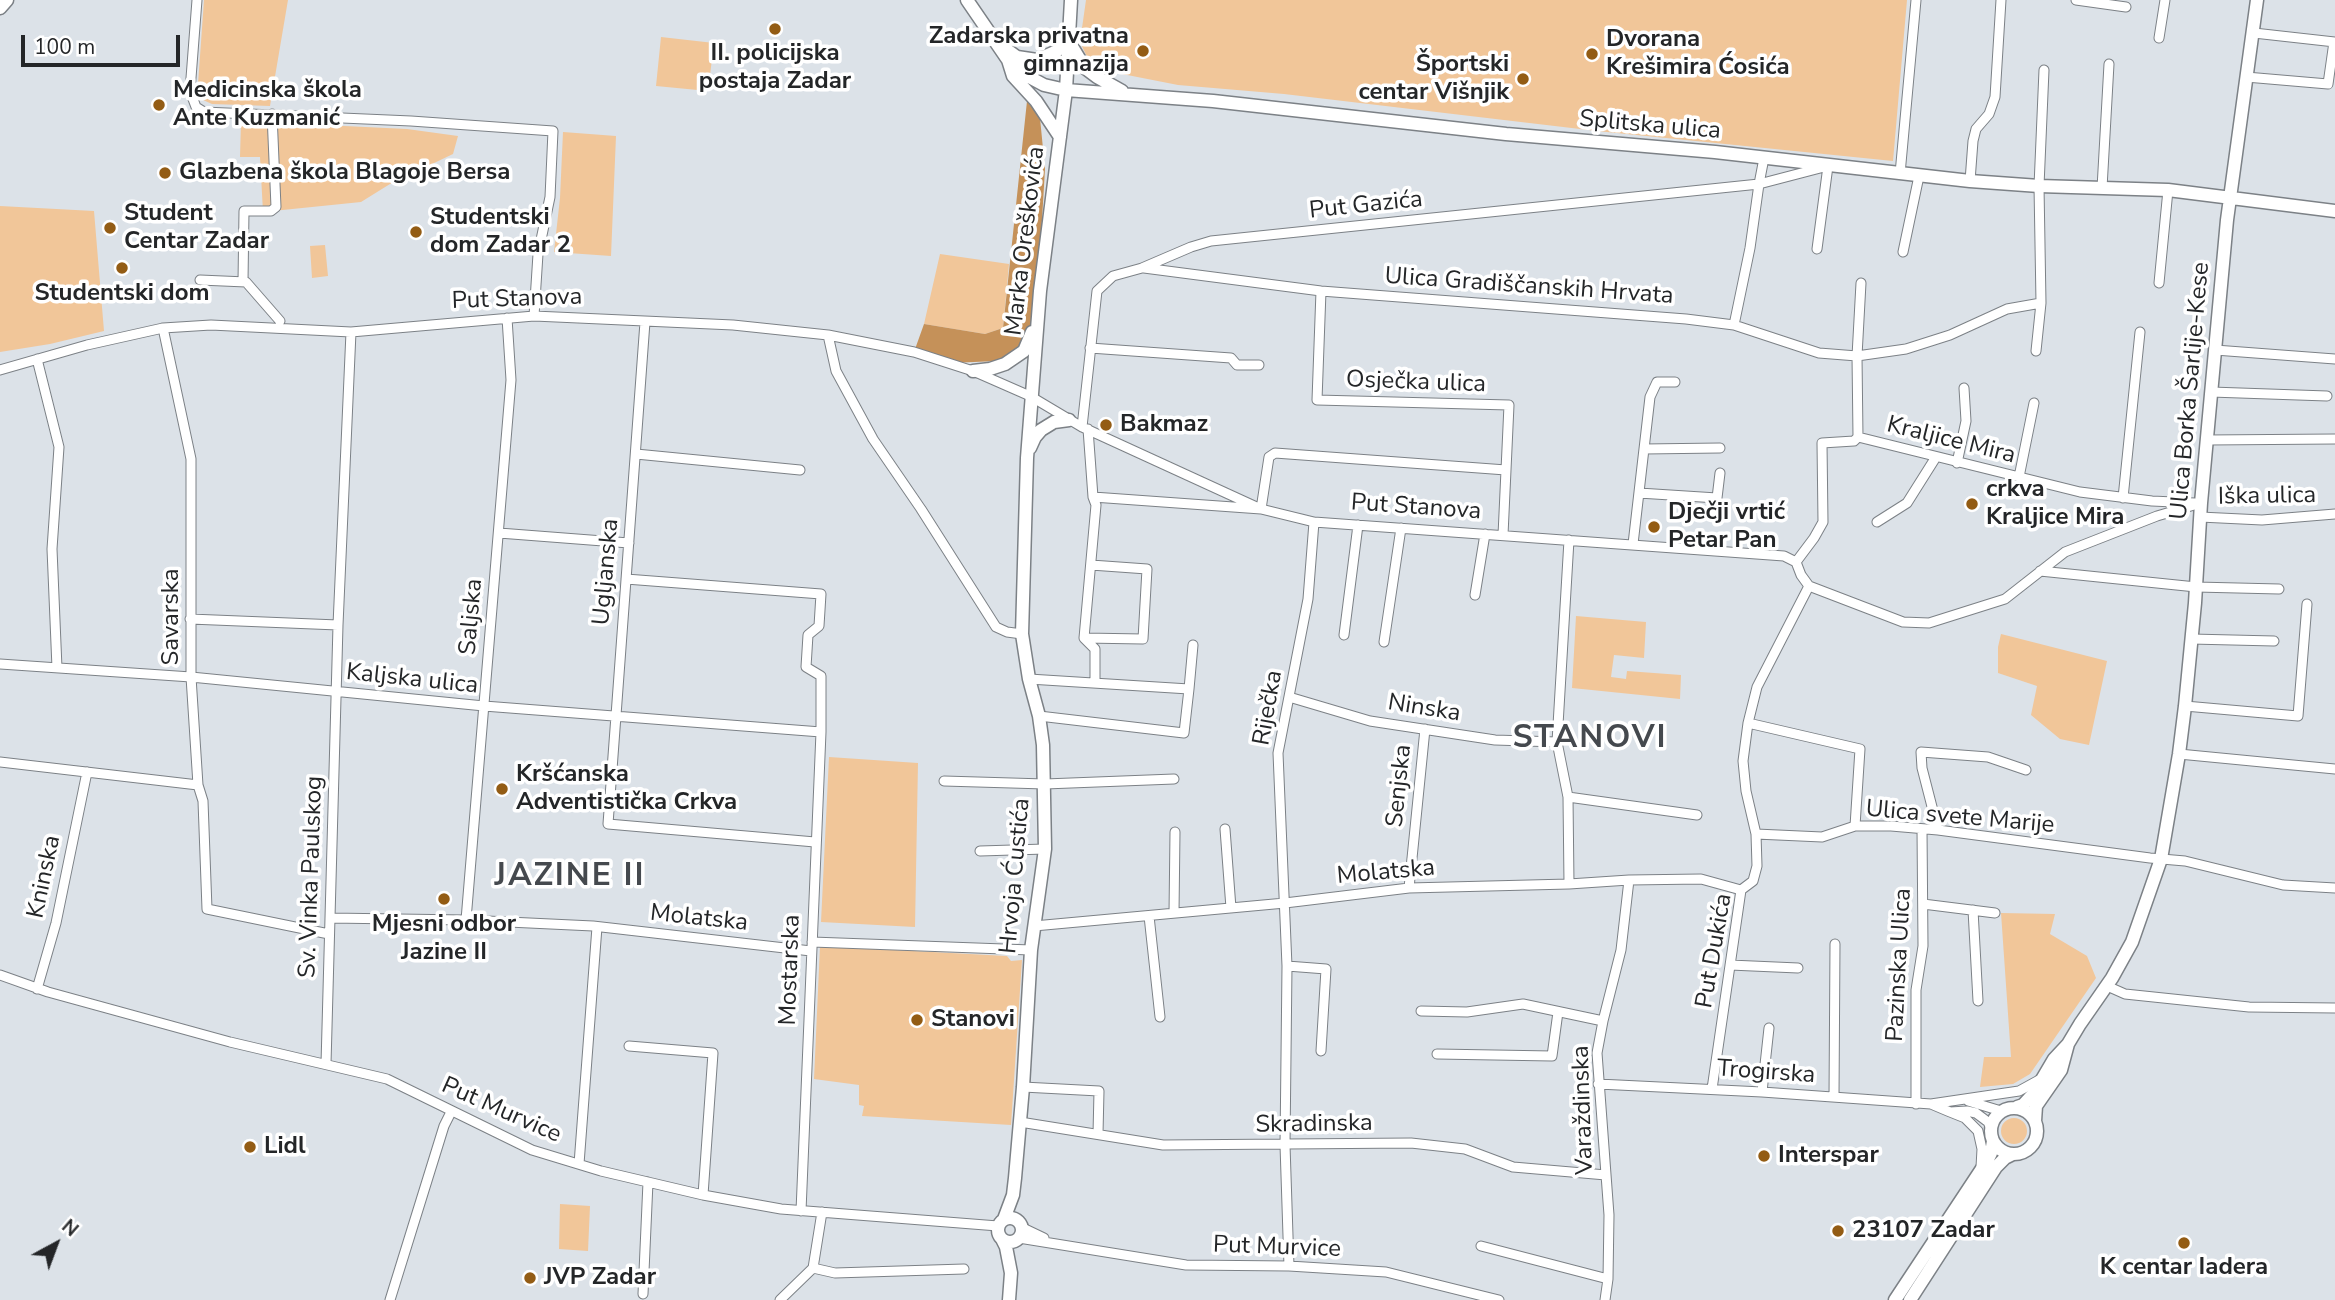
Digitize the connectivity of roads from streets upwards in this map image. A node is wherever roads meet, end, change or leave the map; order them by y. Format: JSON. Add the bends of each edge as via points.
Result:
{"nodes":[{"id":1,"x":7,"y":0,"type":"edge"},
{"id":2,"x":197,"y":0,"type":"edge"},
{"id":3,"x":967,"y":0,"type":"edge"},
{"id":4,"x":1071,"y":0,"type":"edge"},
{"id":5,"x":1916,"y":0,"type":"edge"},
{"id":6,"x":2001,"y":0,"type":"edge"},
{"id":7,"x":2076,"y":0,"type":"edge"},
{"id":8,"x":2165,"y":0,"type":"edge"},
{"id":9,"x":2257,"y":0,"type":"edge"},
{"id":10,"x":2126,"y":7,"type":"dead end"},
{"id":11,"x":0,"y":8,"type":"edge"},
{"id":12,"x":2254,"y":33,"type":"junction"},
{"id":13,"x":2159,"y":38,"type":"dead end"},
{"id":14,"x":1068,"y":40,"type":"junction"},
{"id":15,"x":2334,"y":42,"type":"edge"},
{"id":16,"x":997,"y":43,"type":"junction"},
{"id":17,"x":1008,"y":60,"type":"junction"},
{"id":18,"x":2109,"y":64,"type":"dead end"},
{"id":19,"x":2044,"y":70,"type":"dead end"},
{"id":20,"x":2246,"y":77,"type":"junction"},
{"id":21,"x":1066,"y":90,"type":"junction"},
{"id":22,"x":1128,"y":94,"type":"junction"},
{"id":23,"x":272,"y":114,"type":"junction"},
{"id":24,"x":1060,"y":137,"type":"junction"},
{"id":25,"x":1765,"y":158,"type":"junction"},
{"id":26,"x":1828,"y":166,"type":"junction"},
{"id":27,"x":1900,"y":174,"type":"junction"},
{"id":28,"x":1919,"y":176,"type":"junction"},
{"id":29,"x":1970,"y":181,"type":"junction"},
{"id":30,"x":1759,"y":184,"type":"junction"},
{"id":31,"x":2039,"y":187,"type":"junction"},
{"id":32,"x":2102,"y":188,"type":"junction"},
{"id":33,"x":2168,"y":190,"type":"junction"},
{"id":34,"x":2230,"y":198,"type":"junction"},
{"id":35,"x":2335,"y":211,"type":"edge"},
{"id":36,"x":1817,"y":249,"type":"dead end"},
{"id":37,"x":1903,"y":252,"type":"dead end"},
{"id":38,"x":1142,"y":268,"type":"junction"},
{"id":39,"x":200,"y":280,"type":"dead end"},
{"id":40,"x":243,"y":282,"type":"junction"},
{"id":41,"x":1861,"y":283,"type":"dead end"},
{"id":42,"x":2159,"y":283,"type":"dead end"},
{"id":43,"x":1321,"y":291,"type":"junction"},
{"id":44,"x":2041,"y":303,"type":"junction"},
{"id":45,"x":1038,"y":311,"type":"junction"},
{"id":46,"x":534,"y":316,"type":"junction"},
{"id":47,"x":507,"y":318,"type":"junction"},
{"id":48,"x":280,"y":321,"type":"dead end"},
{"id":49,"x":645,"y":323,"type":"junction"},
{"id":50,"x":1734,"y":325,"type":"junction"},
{"id":51,"x":163,"y":328,"type":"junction"},
{"id":52,"x":351,"y":332,"type":"junction"},
{"id":53,"x":2140,"y":332,"type":"dead end"},
{"id":54,"x":828,"y":335,"type":"junction"},
{"id":55,"x":1090,"y":348,"type":"junction"},
{"id":56,"x":2215,"y":350,"type":"junction"},
{"id":57,"x":2036,"y":351,"type":"dead end"},
{"id":58,"x":1857,"y":356,"type":"junction"},
{"id":59,"x":37,"y":359,"type":"junction"},
{"id":60,"x":2335,"y":359,"type":"edge"},
{"id":61,"x":1259,"y":365,"type":"dead end"},
{"id":62,"x":0,"y":370,"type":"edge"},
{"id":63,"x":973,"y":371,"type":"junction"},
{"id":64,"x":1675,"y":382,"type":"dead end"},
{"id":65,"x":1964,"y":388,"type":"dead end"},
{"id":66,"x":2211,"y":392,"type":"junction"},
{"id":67,"x":1030,"y":396,"type":"junction"},
{"id":68,"x":2327,"y":396,"type":"dead end"},
{"id":69,"x":2034,"y":403,"type":"dead end"},
{"id":70,"x":1069,"y":420,"type":"junction"},
{"id":71,"x":1085,"y":428,"type":"junction"},
{"id":72,"x":1858,"y":437,"type":"junction"},
{"id":73,"x":2335,"y":439,"type":"edge"},
{"id":74,"x":2207,"y":440,"type":"junction"},
{"id":75,"x":1720,"y":447,"type":"dead end"},
{"id":76,"x":1644,"y":449,"type":"junction"},
{"id":77,"x":636,"y":454,"type":"junction"},
{"id":78,"x":1936,"y":457,"type":"junction"},
{"id":79,"x":1027,"y":458,"type":"junction"},
{"id":80,"x":1957,"y":463,"type":"junction"},
{"id":81,"x":800,"y":470,"type":"dead end"},
{"id":82,"x":1506,"y":470,"type":"junction"},
{"id":83,"x":1720,"y":473,"type":"dead end"},
{"id":84,"x":2019,"y":477,"type":"junction"},
{"id":85,"x":1639,"y":493,"type":"junction"},
{"id":86,"x":1093,"y":497,"type":"junction"},
{"id":87,"x":2123,"y":498,"type":"junction"},
{"id":88,"x":2201,"y":503,"type":"junction"},
{"id":89,"x":1261,"y":509,"type":"junction"},
{"id":90,"x":2335,"y":514,"type":"edge"},
{"id":91,"x":2200,"y":517,"type":"junction"},
{"id":92,"x":1314,"y":522,"type":"junction"},
{"id":93,"x":1877,"y":522,"type":"dead end"},
{"id":94,"x":1359,"y":526,"type":"junction"},
{"id":95,"x":1401,"y":528,"type":"junction"},
{"id":96,"x":499,"y":533,"type":"junction"},
{"id":97,"x":1485,"y":534,"type":"junction"},
{"id":98,"x":1503,"y":535,"type":"junction"},
{"id":99,"x":1569,"y":540,"type":"junction"},
{"id":100,"x":629,"y":544,"type":"junction"},
{"id":101,"x":1633,"y":544,"type":"junction"},
{"id":102,"x":1796,"y":562,"type":"junction"},
{"id":103,"x":1091,"y":565,"type":"junction"},
{"id":104,"x":2040,"y":571,"type":"junction"},
{"id":105,"x":626,"y":579,"type":"junction"},
{"id":106,"x":1809,"y":586,"type":"junction"},
{"id":107,"x":2196,"y":587,"type":"junction"},
{"id":108,"x":2279,"y":589,"type":"dead end"},
{"id":109,"x":1475,"y":595,"type":"dead end"},
{"id":110,"x":2308,"y":604,"type":"dead end"},
{"id":111,"x":191,"y":619,"type":"junction"},
{"id":112,"x":338,"y":625,"type":"junction"},
{"id":113,"x":1022,"y":634,"type":"junction"},
{"id":114,"x":1344,"y":635,"type":"dead end"},
{"id":115,"x":1084,"y":638,"type":"junction"},
{"id":116,"x":2191,"y":639,"type":"junction"},
{"id":117,"x":2274,"y":641,"type":"dead end"},
{"id":118,"x":1384,"y":642,"type":"dead end"},
{"id":119,"x":1193,"y":645,"type":"dead end"},
{"id":120,"x":0,"y":664,"type":"edge"},
{"id":121,"x":57,"y":668,"type":"junction"},
{"id":122,"x":191,"y":677,"type":"junction"},
{"id":123,"x":1029,"y":679,"type":"junction"},
{"id":124,"x":1095,"y":683,"type":"junction"},
{"id":125,"x":1189,"y":689,"type":"junction"},
{"id":126,"x":338,"y":692,"type":"junction"},
{"id":127,"x":1289,"y":697,"type":"junction"},
{"id":128,"x":484,"y":706,"type":"junction"},
{"id":129,"x":2185,"y":706,"type":"junction"},
{"id":130,"x":1040,"y":716,"type":"junction"},
{"id":131,"x":615,"y":717,"type":"junction"},
{"id":132,"x":1748,"y":723,"type":"junction"},
{"id":133,"x":1424,"y":729,"type":"junction"},
{"id":134,"x":821,"y":732,"type":"junction"},
{"id":135,"x":1557,"y":743,"type":"junction"},
{"id":136,"x":2179,"y":754,"type":"junction"},
{"id":137,"x":0,"y":762,"type":"edge"},
{"id":138,"x":2335,"y":769,"type":"edge"},
{"id":139,"x":2026,"y":770,"type":"dead end"},
{"id":140,"x":87,"y":772,"type":"junction"},
{"id":141,"x":1174,"y":779,"type":"dead end"},
{"id":142,"x":944,"y":781,"type":"dead end"},
{"id":143,"x":1045,"y":784,"type":"junction"},
{"id":144,"x":198,"y":785,"type":"junction"},
{"id":145,"x":1567,"y":797,"type":"junction"},
{"id":146,"x":1697,"y":815,"type":"dead end"},
{"id":147,"x":1855,"y":826,"type":"junction"},
{"id":148,"x":1225,"y":829,"type":"dead end"},
{"id":149,"x":1922,"y":829,"type":"junction"},
{"id":150,"x":1938,"y":830,"type":"junction"},
{"id":151,"x":1175,"y":831,"type":"dead end"},
{"id":152,"x":1756,"y":834,"type":"junction"},
{"id":153,"x":815,"y":842,"type":"junction"},
{"id":154,"x":1045,"y":849,"type":"junction"},
{"id":155,"x":980,"y":851,"type":"dead end"},
{"id":156,"x":2161,"y":859,"type":"junction"},
{"id":157,"x":1629,"y":880,"type":"junction"},
{"id":158,"x":1569,"y":884,"type":"junction"},
{"id":159,"x":1409,"y":888,"type":"junction"},
{"id":160,"x":2335,"y":888,"type":"edge"},
{"id":161,"x":1741,"y":890,"type":"junction"},
{"id":162,"x":1285,"y":903,"type":"junction"},
{"id":163,"x":1923,"y":904,"type":"junction"},
{"id":164,"x":1231,"y":908,"type":"junction"},
{"id":165,"x":1973,"y":910,"type":"junction"},
{"id":166,"x":1995,"y":912,"type":"dead end"},
{"id":167,"x":1174,"y":913,"type":"junction"},
{"id":168,"x":1149,"y":916,"type":"junction"},
{"id":169,"x":330,"y":918,"type":"junction"},
{"id":170,"x":466,"y":920,"type":"junction"},
{"id":171,"x":1034,"y":926,"type":"junction"},
{"id":172,"x":597,"y":927,"type":"junction"},
{"id":173,"x":329,"y":934,"type":"junction"},
{"id":174,"x":1835,"y":944,"type":"dead end"},
{"id":175,"x":812,"y":946,"type":"junction"},
{"id":176,"x":1031,"y":950,"type":"junction"},
{"id":177,"x":1730,"y":965,"type":"junction"},
{"id":178,"x":1287,"y":966,"type":"junction"},
{"id":179,"x":1798,"y":968,"type":"dead end"},
{"id":180,"x":0,"y":975,"type":"edge"},
{"id":181,"x":2107,"y":986,"type":"junction"},
{"id":182,"x":37,"y":989,"type":"junction"},
{"id":183,"x":1978,"y":1001,"type":"dead end"},
{"id":184,"x":2335,"y":1007,"type":"edge"},
{"id":185,"x":1421,"y":1011,"type":"dead end"},
{"id":186,"x":1558,"y":1012,"type":"junction"},
{"id":187,"x":1160,"y":1017,"type":"dead end"},
{"id":188,"x":1603,"y":1021,"type":"junction"},
{"id":189,"x":1769,"y":1028,"type":"dead end"},
{"id":190,"x":2068,"y":1044,"type":"junction"},
{"id":191,"x":629,"y":1046,"type":"dead end"},
{"id":192,"x":1321,"y":1051,"type":"dead end"},
{"id":193,"x":1437,"y":1054,"type":"dead end"},
{"id":194,"x":326,"y":1063,"type":"junction"},
{"id":195,"x":2041,"y":1079,"type":"junction"},
{"id":196,"x":1598,"y":1084,"type":"junction"},
{"id":197,"x":1023,"y":1087,"type":"junction"},
{"id":198,"x":1712,"y":1089,"type":"junction"},
{"id":199,"x":1762,"y":1091,"type":"junction"},
{"id":200,"x":1834,"y":1097,"type":"junction"},
{"id":201,"x":1962,"y":1100,"type":"junction"},
{"id":202,"x":1916,"y":1104,"type":"junction"},
{"id":203,"x":1931,"y":1104,"type":"junction"},
{"id":204,"x":2017,"y":1107,"type":"junction"},
{"id":205,"x":2001,"y":1111,"type":"junction"},
{"id":206,"x":452,"y":1112,"type":"junction"},
{"id":207,"x":1950,"y":1112,"type":"junction"},
{"id":208,"x":2035,"y":1121,"type":"junction"},
{"id":209,"x":1020,"y":1122,"type":"junction"},
{"id":210,"x":1098,"y":1134,"type":"junction"},
{"id":211,"x":1992,"y":1135,"type":"junction"},
{"id":212,"x":1285,"y":1145,"type":"junction"},
{"id":213,"x":2012,"y":1154,"type":"junction"},
{"id":214,"x":579,"y":1164,"type":"junction"},
{"id":215,"x":1980,"y":1170,"type":"junction"},
{"id":216,"x":1606,"y":1175,"type":"junction"},
{"id":217,"x":648,"y":1182,"type":"junction"},
{"id":218,"x":703,"y":1195,"type":"junction"},
{"id":219,"x":1013,"y":1195,"type":"junction"},
{"id":220,"x":801,"y":1211,"type":"junction"},
{"id":221,"x":822,"y":1212,"type":"junction"},
{"id":222,"x":1001,"y":1228,"type":"junction"},
{"id":223,"x":1020,"y":1229,"type":"junction"},
{"id":224,"x":1480,"y":1247,"type":"dead end"},
{"id":225,"x":1289,"y":1266,"type":"junction"},
{"id":226,"x":813,"y":1268,"type":"junction"},
{"id":227,"x":964,"y":1269,"type":"dead end"},
{"id":228,"x":1011,"y":1273,"type":"junction"},
{"id":229,"x":1608,"y":1279,"type":"junction"},
{"id":230,"x":643,"y":1294,"type":"dead end"},
{"id":231,"x":390,"y":1300,"type":"edge"},
{"id":232,"x":780,"y":1300,"type":"edge"},
{"id":233,"x":1009,"y":1300,"type":"edge"},
{"id":234,"x":1499,"y":1300,"type":"edge"},
{"id":235,"x":1605,"y":1300,"type":"edge"},
{"id":236,"x":1895,"y":1300,"type":"edge"},
{"id":237,"x":1910,"y":1300,"type":"edge"}],
"edges":[{"from":1,"to":11,"type":"street"},
{"from":2,"to":23,"type":"street","via":[[190,91],[196,107],[204,112]]},
{"from":3,"to":16,"type":"street"},
{"from":4,"to":14,"type":"street","name":"Marka Oreškovića"},
{"from":5,"to":27,"type":"street"},
{"from":6,"to":29,"type":"street","via":[[1995,97],[1989,114],[1976,129]]},
{"from":7,"to":10,"type":"street"},
{"from":8,"to":13,"type":"street"},
{"from":9,"to":12,"type":"street","name":"Ulica Borka Šarlije-Kese"},
{"from":12,"to":15,"type":"street"},
{"from":12,"to":20,"type":"street","name":"Ulica Borka Šarlije-Kese"},
{"from":14,"to":16,"type":"street","via":[[1058,51],[1038,60],[1017,57]]},
{"from":14,"to":21,"type":"street","name":"Marka Oreškovića"},
{"from":14,"to":22,"type":"street","via":[[1085,68]]},
{"from":15,"to":20,"type":"street","via":[[2328,84]]},
{"from":16,"to":17,"type":"street"},
{"from":17,"to":21,"type":"street","name":"Splitska ulica","via":[[1044,85]]},
{"from":17,"to":24,"type":"street","via":[[1013,76]]},
{"from":18,"to":32,"type":"street"},
{"from":19,"to":31,"type":"street"},
{"from":20,"to":34,"type":"street","name":"Ulica Borka Šarlije-Kese"},
{"from":21,"to":22,"type":"street","name":"Splitska ulica"},
{"from":21,"to":24,"type":"street","name":"Marka Oreškovića"},
{"from":22,"to":25,"type":"street","name":"Splitska ulica"},
{"from":23,"to":40,"type":"street","via":[[276,207],[244,211]]},
{"from":23,"to":46,"type":"street","via":[[553,131],[550,197],[538,254]]},
{"from":24,"to":45,"type":"street","name":"Marka Oreškovića"},
{"from":25,"to":26,"type":"street","name":"Splitska ulica"},
{"from":25,"to":30,"type":"street"},
{"from":26,"to":27,"type":"street","name":"Splitska ulica"},
{"from":26,"to":30,"type":"street","name":"Put Gazića"},
{"from":26,"to":36,"type":"street"},
{"from":27,"to":28,"type":"street","name":"Splitska ulica"},
{"from":28,"to":29,"type":"street","name":"Splitska ulica"},
{"from":28,"to":37,"type":"street"},
{"from":29,"to":31,"type":"street","name":"Splitska ulica"},
{"from":30,"to":38,"type":"street","name":"Put Gazića","via":[[1211,241]]},
{"from":30,"to":50,"type":"street"},
{"from":31,"to":32,"type":"street","name":"Splitska ulica"},
{"from":31,"to":44,"type":"street"},
{"from":32,"to":33,"type":"street","name":"Splitska ulica"},
{"from":33,"to":34,"type":"street","name":"Splitska ulica"},
{"from":33,"to":42,"type":"street"},
{"from":34,"to":35,"type":"street","name":"Splitska ulica"},
{"from":34,"to":56,"type":"street","name":"Ulica Borka Šarlije-Kese"},
{"from":38,"to":43,"type":"street","name":"Ulica Gradiščanskih Hrvata"},
{"from":38,"to":55,"type":"street","name":"Put Gazića","via":[[1113,275],[1097,291]]},
{"from":39,"to":40,"type":"street"},
{"from":40,"to":48,"type":"street"},
{"from":41,"to":58,"type":"street"},
{"from":43,"to":50,"type":"street","name":"Ulica Gradiščanskih Hrvata"},
{"from":43,"to":82,"type":"street","name":"Osječka ulica","via":[[1317,400],[1508,405]]},
{"from":44,"to":57,"type":"street"},
{"from":44,"to":58,"type":"street","name":"Ulica Gradiščanskih Hrvata","via":[[2007,309],[1906,349]]},
{"from":45,"to":63,"type":"street","via":[[1024,351],[1005,364]]},
{"from":45,"to":67,"type":"street","name":"Marka Oreškovića"},
{"from":46,"to":47,"type":"street","name":"Put Stanova"},
{"from":46,"to":49,"type":"street","name":"Put Stanova"},
{"from":47,"to":52,"type":"street","name":"Put Stanova"},
{"from":47,"to":96,"type":"street","name":"Saljska","via":[[511,380]]},
{"from":49,"to":54,"type":"street","name":"Put Stanova","via":[[733,325]]},
{"from":49,"to":77,"type":"street","name":"Ugljanska"},
{"from":50,"to":58,"type":"street","name":"Ulica Gradiščanskih Hrvata","via":[[1819,353]]},
{"from":51,"to":52,"type":"street","name":"Put Stanova","via":[[211,325]]},
{"from":51,"to":59,"type":"street","name":"Put Stanova"},
{"from":51,"to":111,"type":"street","name":"Savarska","via":[[191,459]]},
{"from":52,"to":112,"type":"street","name":"Sv. Vinka Paulskog"},
{"from":53,"to":87,"type":"street"},
{"from":54,"to":63,"type":"street","name":"Put Stanova","via":[[914,352]]},
{"from":54,"to":113,"type":"street","via":[[836,370],[873,439],[996,627]]},
{"from":55,"to":61,"type":"street","via":[[1231,358],[1237,365]]},
{"from":55,"to":71,"type":"street","name":"Put Gazića"},
{"from":56,"to":60,"type":"street"},
{"from":56,"to":66,"type":"street","name":"Ulica Borka Šarlije-Kese"},
{"from":58,"to":72,"type":"street"},
{"from":59,"to":62,"type":"street","name":"Put Stanova"},
{"from":59,"to":121,"type":"street","via":[[59,447],[52,548]]},
{"from":63,"to":67,"type":"street","name":"Put Stanova"},
{"from":64,"to":76,"type":"street","via":[[1657,383],[1650,397]]},
{"from":65,"to":80,"type":"street","via":[[1966,421]]},
{"from":66,"to":68,"type":"street"},
{"from":66,"to":74,"type":"street","name":"Ulica Borka Šarlije-Kese"},
{"from":67,"to":70,"type":"street","name":"Put Stanova"},
{"from":67,"to":79,"type":"street"},
{"from":69,"to":84,"type":"street"},
{"from":70,"to":71,"type":"street","name":"Put Stanova"},
{"from":70,"to":79,"type":"street","via":[[1041,430]]},
{"from":71,"to":86,"type":"street","name":"Put Gazića"},
{"from":71,"to":89,"type":"street","name":"Put Stanova"},
{"from":72,"to":78,"type":"street","name":"Kraljice Mira"},
{"from":72,"to":102,"type":"street","via":[[1854,442],[1822,443],[1823,522]]},
{"from":73,"to":74,"type":"street"},
{"from":74,"to":88,"type":"street","name":"Ulica Borka Šarlije-Kese"},
{"from":75,"to":76,"type":"street"},
{"from":76,"to":85,"type":"street"},
{"from":77,"to":81,"type":"street"},
{"from":77,"to":100,"type":"street","name":"Ugljanska"},
{"from":78,"to":80,"type":"street","name":"Kraljice Mira"},
{"from":78,"to":93,"type":"street","via":[[1906,503]]},
{"from":79,"to":113,"type":"street"},
{"from":80,"to":84,"type":"street","name":"Kraljice Mira"},
{"from":82,"to":89,"type":"street","via":[[1275,453],[1269,457]]},
{"from":82,"to":98,"type":"street","name":"Osječka ulica"},
{"from":83,"to":85,"type":"street","via":[[1717,498]]},
{"from":84,"to":87,"type":"street","name":"Kraljice Mira"},
{"from":85,"to":101,"type":"street"},
{"from":86,"to":89,"type":"street"},
{"from":86,"to":103,"type":"street","name":"Put Gazića"},
{"from":87,"to":88,"type":"street","name":"Kraljice Mira"},
{"from":88,"to":91,"type":"street","name":"Ulica Borka Šarlije-Kese"},
{"from":88,"to":104,"type":"street","via":[[2065,552]]},
{"from":89,"to":92,"type":"street","name":"Put Stanova"},
{"from":90,"to":91,"type":"street","name":"Iška ulica","via":[[2262,520]]},
{"from":91,"to":107,"type":"street","name":"Ulica Borka Šarlije-Kese"},
{"from":92,"to":94,"type":"street","name":"Put Stanova"},
{"from":92,"to":127,"type":"street","name":"Riječka","via":[[1308,599]]},
{"from":94,"to":95,"type":"street","name":"Put Stanova"},
{"from":94,"to":114,"type":"street"},
{"from":95,"to":97,"type":"street","name":"Put Stanova"},
{"from":95,"to":118,"type":"street"},
{"from":96,"to":100,"type":"street"},
{"from":96,"to":128,"type":"street","name":"Saljska"},
{"from":97,"to":98,"type":"street","name":"Put Stanova"},
{"from":97,"to":109,"type":"street"},
{"from":98,"to":99,"type":"street","name":"Put Stanova"},
{"from":99,"to":101,"type":"street","name":"Put Stanova"},
{"from":99,"to":135,"type":"street"},
{"from":100,"to":105,"type":"street","name":"Ugljanska"},
{"from":101,"to":102,"type":"street","name":"Put Stanova","via":[[1784,556]]},
{"from":102,"to":106,"type":"street"},
{"from":103,"to":115,"type":"street","name":"Put Gazića"},
{"from":103,"to":115,"type":"street","via":[[1147,569],[1143,639]]},
{"from":104,"to":106,"type":"street","via":[[2005,599],[1929,624],[1903,622]]},
{"from":104,"to":107,"type":"street"},
{"from":105,"to":131,"type":"street","name":"Ugljanska"},
{"from":105,"to":134,"type":"street","name":"Mostarska","via":[[821,594],[819,626],[808,635],[806,667],[821,676]]},
{"from":106,"to":132,"type":"street","name":"Put Dukića","via":[[1758,687]]},
{"from":107,"to":108,"type":"street"},
{"from":107,"to":116,"type":"street","name":"Ulica Borka Šarlije-Kese"},
{"from":110,"to":129,"type":"street","via":[[2298,716]]},
{"from":111,"to":112,"type":"street"},
{"from":111,"to":122,"type":"street","name":"Savarska"},
{"from":112,"to":126,"type":"street","name":"Sv. Vinka Paulskog"},
{"from":113,"to":123,"type":"street","name":"Hrvoja Ćustića"},
{"from":115,"to":124,"type":"street","via":[[1096,649]]},
{"from":116,"to":117,"type":"street"},
{"from":116,"to":129,"type":"street","name":"Ulica Borka Šarlije-Kese"},
{"from":119,"to":125,"type":"street"},
{"from":120,"to":121,"type":"street","name":"Kaljska ulica"},
{"from":121,"to":122,"type":"street","name":"Kaljska ulica"},
{"from":122,"to":126,"type":"street","name":"Kaljska ulica"},
{"from":122,"to":144,"type":"street","name":"Savarska"},
{"from":123,"to":124,"type":"street"},
{"from":123,"to":130,"type":"street","name":"Hrvoja Ćustića"},
{"from":124,"to":125,"type":"street"},
{"from":125,"to":130,"type":"street","via":[[1184,733]]},
{"from":126,"to":128,"type":"street","name":"Kaljska ulica"},
{"from":126,"to":169,"type":"street","name":"Sv. Vinka Paulskog"},
{"from":127,"to":133,"type":"street","name":"Ninska","via":[[1370,721]]},
{"from":127,"to":162,"type":"street","name":"Riječka","via":[[1278,753]]},
{"from":128,"to":131,"type":"street","name":"Kaljska ulica"},
{"from":128,"to":170,"type":"street","name":"Saljska"},
{"from":129,"to":136,"type":"street","name":"Ulica Borka Šarlije-Kese"},
{"from":130,"to":143,"type":"street","name":"Hrvoja Ćustića"},
{"from":131,"to":134,"type":"street","name":"Kaljska ulica"},
{"from":131,"to":153,"type":"street","name":"Ugljanska","via":[[608,824]]},
{"from":132,"to":147,"type":"street","via":[[1860,749]]},
{"from":132,"to":152,"type":"street","name":"Put Dukića","via":[[1743,761]]},
{"from":133,"to":135,"type":"street","name":"Ninska","via":[[1495,740]]},
{"from":133,"to":159,"type":"street","name":"Senjska"},
{"from":134,"to":153,"type":"street","name":"Mostarska"},
{"from":135,"to":145,"type":"street"},
{"from":136,"to":138,"type":"street"},
{"from":136,"to":156,"type":"street","name":"Ulica Borka Šarlije-Kese"},
{"from":137,"to":140,"type":"street"},
{"from":139,"to":150,"type":"street","via":[[1988,757],[1921,752]]},
{"from":140,"to":144,"type":"street"},
{"from":140,"to":182,"type":"street","name":"Kninska","via":[[56,923]]},
{"from":141,"to":143,"type":"street"},
{"from":142,"to":143,"type":"street"},
{"from":143,"to":154,"type":"street","name":"Hrvoja Ćustića"},
{"from":144,"to":173,"type":"street","name":"Savarska","via":[[203,801],[207,909]]},
{"from":145,"to":146,"type":"street"},
{"from":145,"to":158,"type":"street"},
{"from":147,"to":149,"type":"street","name":"Ulica svete Marije"},
{"from":147,"to":152,"type":"street","name":"Ulica svete Marije","via":[[1822,837]]},
{"from":148,"to":164,"type":"street"},
{"from":149,"to":150,"type":"street","name":"Ulica svete Marije"},
{"from":149,"to":163,"type":"street","name":"Pazinska Ulica"},
{"from":150,"to":156,"type":"street","name":"Ulica svete Marije"},
{"from":151,"to":167,"type":"street"},
{"from":152,"to":161,"type":"street","name":"Put Dukića","via":[[1753,881]]},
{"from":153,"to":175,"type":"street","name":"Mostarska"},
{"from":154,"to":155,"type":"street"},
{"from":154,"to":171,"type":"street","name":"Hrvoja Ćustića"},
{"from":156,"to":160,"type":"street","name":"Ulica svete Marije","via":[[2283,885]]},
{"from":156,"to":181,"type":"street","name":"Ulica Borka Šarlije-Kese","via":[[2132,942]]},
{"from":157,"to":158,"type":"street","name":"Molatska"},
{"from":157,"to":161,"type":"street","name":"Molatska","via":[[1701,879]]},
{"from":157,"to":188,"type":"street","name":"Varaždinska","via":[[1621,950]]},
{"from":158,"to":159,"type":"street","name":"Molatska"},
{"from":159,"to":162,"type":"street","name":"Molatska"},
{"from":161,"to":177,"type":"street","name":"Put Dukića"},
{"from":162,"to":164,"type":"street","name":"Molatska"},
{"from":162,"to":178,"type":"street","name":"Riječka"},
{"from":163,"to":165,"type":"street"},
{"from":163,"to":202,"type":"street","name":"Pazinska Ulica","via":[[1916,990]]},
{"from":164,"to":167,"type":"street","name":"Molatska"},
{"from":165,"to":166,"type":"street"},
{"from":165,"to":183,"type":"street"},
{"from":167,"to":168,"type":"street","name":"Molatska"},
{"from":168,"to":171,"type":"street","name":"Molatska"},
{"from":168,"to":187,"type":"street"},
{"from":169,"to":170,"type":"street","name":"Molatska"},
{"from":169,"to":173,"type":"street","name":"Sv. Vinka Paulskog"},
{"from":170,"to":172,"type":"street","name":"Molatska"},
{"from":171,"to":176,"type":"street","name":"Hrvoja Ćustića"},
{"from":172,"to":175,"type":"street","name":"Molatska"},
{"from":172,"to":214,"type":"street"},
{"from":173,"to":194,"type":"street","name":"Sv. Vinka Paulskog"},
{"from":174,"to":200,"type":"street"},
{"from":175,"to":176,"type":"street","name":"Molatska"},
{"from":175,"to":220,"type":"street","name":"Mostarska"},
{"from":176,"to":197,"type":"street","name":"Hrvoja Ćustića"},
{"from":177,"to":179,"type":"street"},
{"from":177,"to":198,"type":"street","name":"Put Dukića"},
{"from":178,"to":192,"type":"street","via":[[1326,969]]},
{"from":178,"to":212,"type":"street","name":"Riječka"},
{"from":180,"to":182,"type":"street","name":"Put Murvice"},
{"from":181,"to":184,"type":"street","via":[[2125,994],[2259,1008]]},
{"from":181,"to":190,"type":"street","name":"Ulica Borka Šarlije-Kese"},
{"from":182,"to":194,"type":"street","name":"Put Murvice"},
{"from":185,"to":186,"type":"street","via":[[1467,1012],[1523,1004]]},
{"from":186,"to":188,"type":"street"},
{"from":186,"to":193,"type":"street","via":[[1552,1056]]},
{"from":188,"to":196,"type":"street","name":"Varaždinska"},
{"from":189,"to":199,"type":"street"},
{"from":190,"to":195,"type":"street"},
{"from":190,"to":208,"type":"street","via":[[2061,1070],[2036,1107]]},
{"from":191,"to":218,"type":"street","via":[[713,1052]]},
{"from":194,"to":206,"type":"street","name":"Put Murvice","via":[[387,1079]]},
{"from":195,"to":201,"type":"street","name":"Trogirska","via":[[2019,1091]]},
{"from":195,"to":204,"type":"street","via":[[2034,1093]]},
{"from":196,"to":198,"type":"street","name":"Trogirska"},
{"from":196,"to":216,"type":"street","name":"Varaždinska"},
{"from":197,"to":209,"type":"street","name":"Hrvoja Ćustića"},
{"from":197,"to":210,"type":"street","via":[[1099,1091]]},
{"from":198,"to":199,"type":"street","name":"Trogirska"},
{"from":199,"to":200,"type":"street","name":"Trogirska"},
{"from":200,"to":202,"type":"street","name":"Trogirska"},
{"from":201,"to":203,"type":"street","name":"Trogirska"},
{"from":201,"to":205,"type":"street"},
{"from":202,"to":203,"type":"street","name":"Trogirska"},
{"from":203,"to":207,"type":"street"},
{"from":204,"to":205,"type":"street"},
{"from":204,"to":208,"type":"street"},
{"from":205,"to":211,"type":"street"},
{"from":206,"to":214,"type":"street","name":"Put Murvice","via":[[531,1150]]},
{"from":206,"to":231,"type":"street"},
{"from":207,"to":211,"type":"street","via":[[1976,1113]]},
{"from":207,"to":215,"type":"street","via":[[1978,1131]]},
{"from":208,"to":213,"type":"street","via":[[2034,1144]]},
{"from":209,"to":210,"type":"street","name":"Skradinska"},
{"from":209,"to":219,"type":"street","name":"Hrvoja Ćustića"},
{"from":210,"to":212,"type":"street","name":"Skradinska","via":[[1163,1145]]},
{"from":211,"to":213,"type":"street"},
{"from":211,"to":215,"type":"street","via":[[1991,1153]]},
{"from":212,"to":216,"type":"street","name":"Skradinska","via":[[1411,1143],[1465,1149],[1513,1167]]},
{"from":212,"to":225,"type":"street","name":"Riječka"},
{"from":213,"to":237,"type":"street","via":[[1996,1167]]},
{"from":214,"to":217,"type":"street","name":"Put Murvice"},
{"from":215,"to":236,"type":"street"},
{"from":216,"to":229,"type":"street","name":"Varaždinska"},
{"from":217,"to":218,"type":"street","name":"Put Murvice"},
{"from":217,"to":230,"type":"street"},
{"from":218,"to":220,"type":"street","name":"Put Murvice"},
{"from":219,"to":222,"type":"street","name":"Hrvoja Ćustića"},
{"from":219,"to":223,"type":"street","name":"Hrvoja Ćustića"},
{"from":220,"to":221,"type":"street","name":"Put Murvice"},
{"from":221,"to":222,"type":"street","name":"Put Murvice"},
{"from":221,"to":226,"type":"street"},
{"from":222,"to":223,"type":"street","via":[[1012,1217]]},
{"from":222,"to":223,"type":"street","via":[[1013,1242]]},
{"from":222,"to":228,"type":"street","name":"Hrvoja Ćustića"},
{"from":223,"to":225,"type":"street","name":"Put Murvice","via":[[1051,1242],[1186,1265]]},
{"from":223,"to":228,"type":"street","name":"Hrvoja Ćustića"},
{"from":224,"to":229,"type":"street"},
{"from":225,"to":234,"type":"street","name":"Put Murvice","via":[[1386,1272]]},
{"from":226,"to":227,"type":"street","via":[[835,1273]]},
{"from":226,"to":232,"type":"street"},
{"from":228,"to":233,"type":"street","name":"Hrvoja Ćustića"},
{"from":229,"to":235,"type":"street","name":"Varaždinska"}]}
